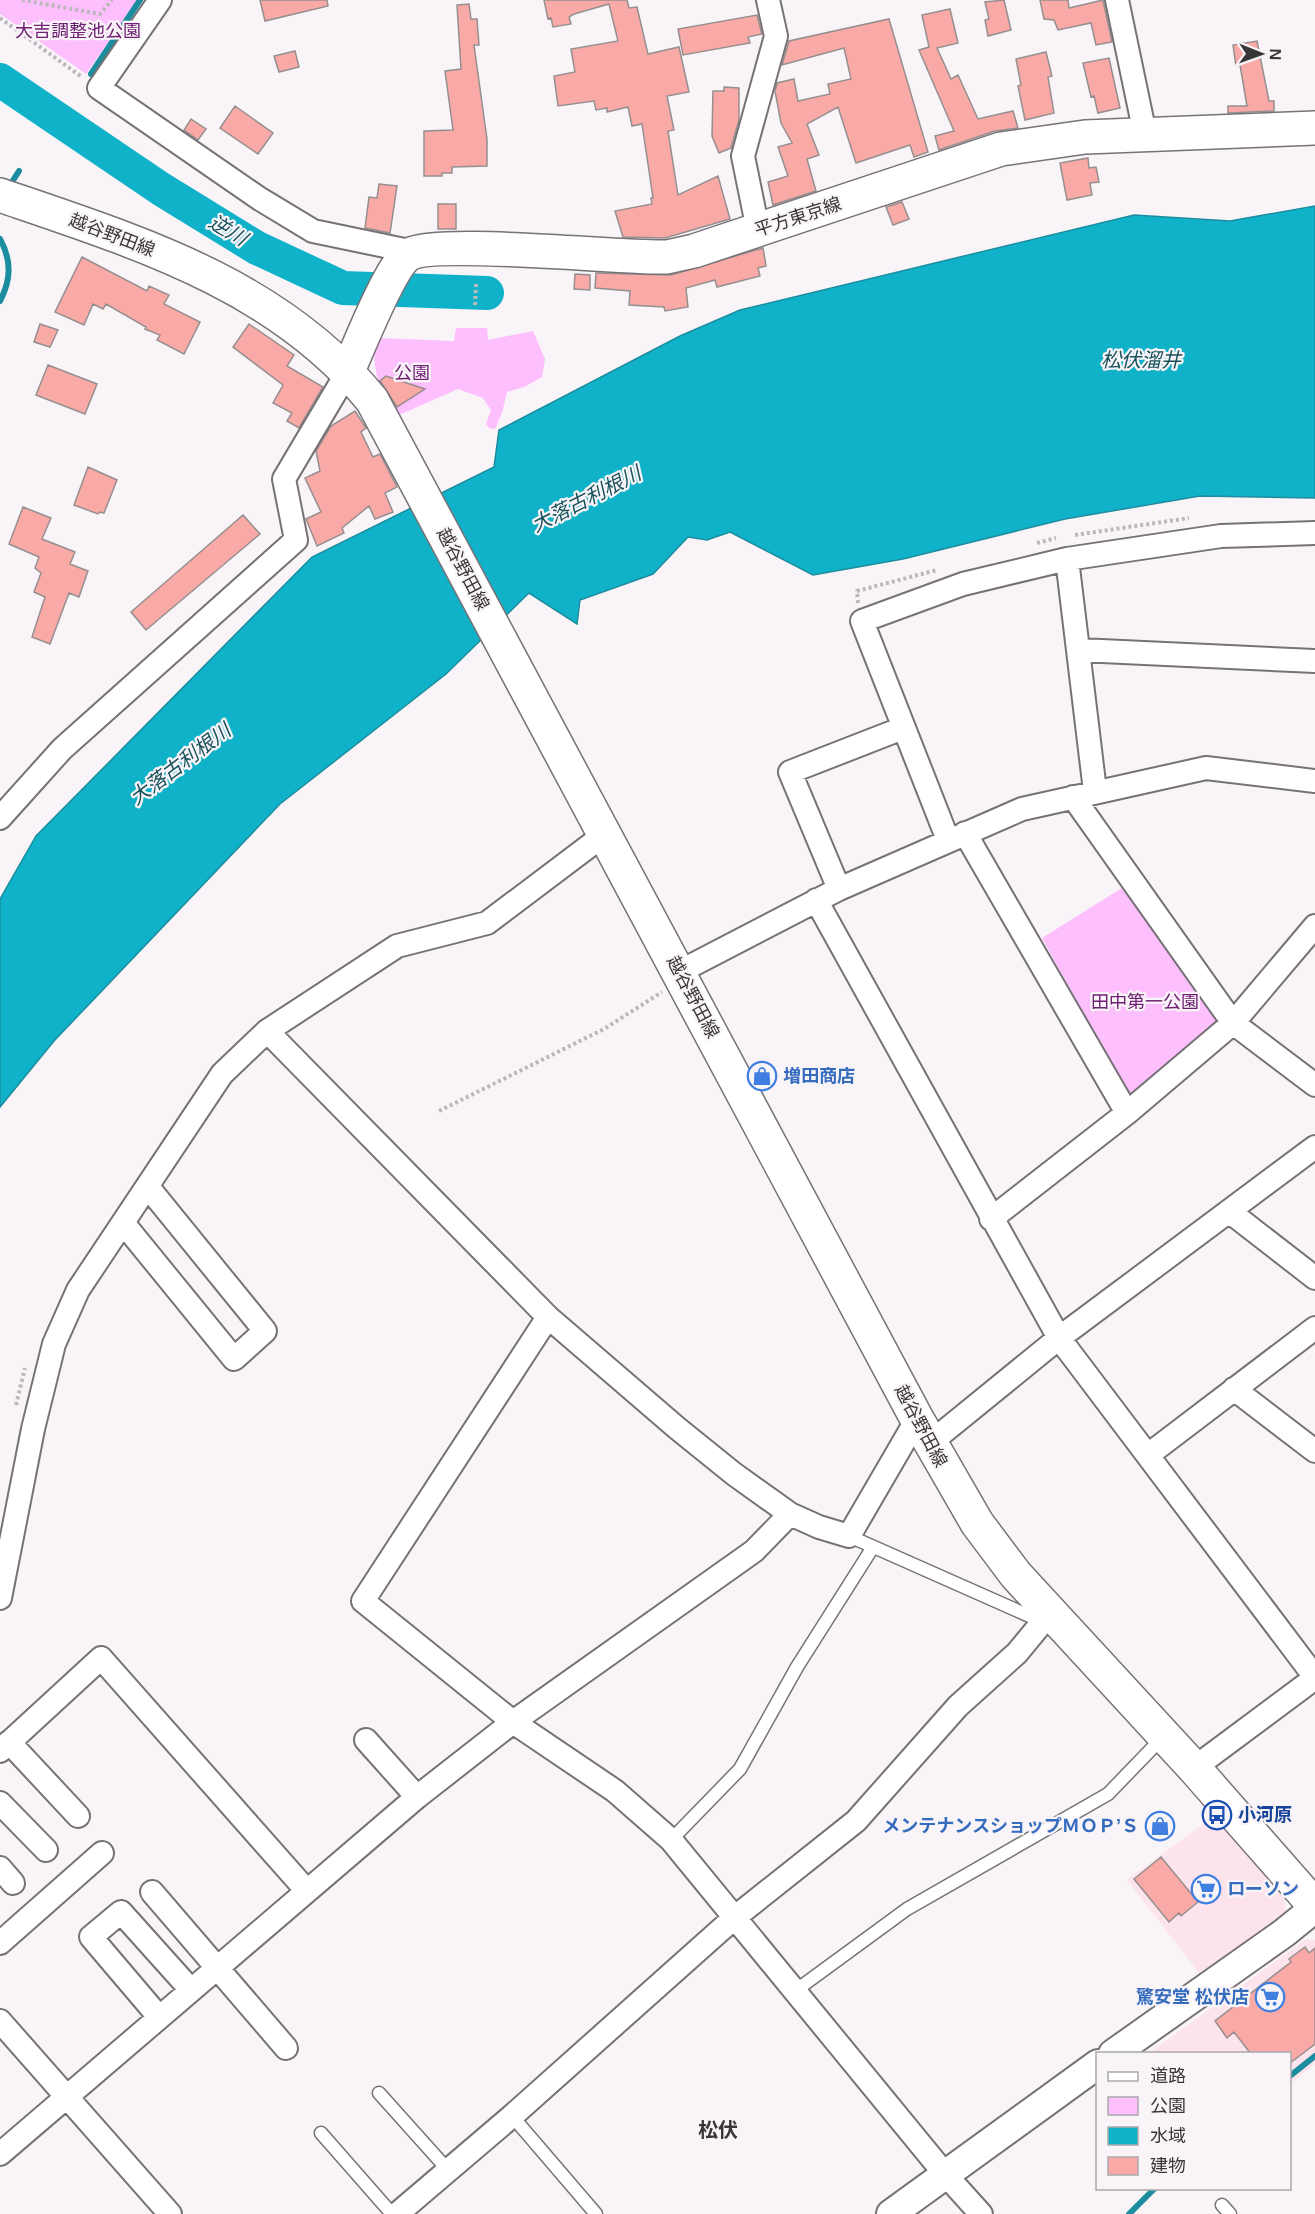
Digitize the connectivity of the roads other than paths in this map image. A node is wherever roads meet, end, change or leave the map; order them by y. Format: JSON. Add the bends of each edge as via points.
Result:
{"nodes":[{"id":1,"x":160,"y":0,"type":"edge"},
{"id":2,"x":768,"y":0,"type":"edge"},
{"id":3,"x":1117,"y":0,"type":"edge"},
{"id":4,"x":1315,"y":128,"type":"edge"},
{"id":5,"x":1145,"y":134,"type":"junction"},
{"id":6,"x":0,"y":195,"type":"edge"},
{"id":7,"x":758,"y":230,"type":"junction"},
{"id":8,"x":414,"y":252,"type":"junction"},
{"id":9,"x":348,"y":371,"type":"junction"},
{"id":10,"x":1315,"y":533,"type":"edge"},
{"id":11,"x":1067,"y":559,"type":"junction"},
{"id":12,"x":1080,"y":650,"type":"junction"},
{"id":13,"x":1315,"y":661,"type":"edge"},
{"id":14,"x":903,"y":728,"type":"junction"},
{"id":15,"x":1315,"y":781,"type":"edge"},
{"id":16,"x":1095,"y":791,"type":"junction"},
{"id":17,"x":1073,"y":797,"type":"junction"},
{"id":18,"x":0,"y":818,"type":"edge"},
{"id":19,"x":605,"y":834,"type":"junction"},
{"id":20,"x":956,"y":837,"type":"junction"},
{"id":21,"x":838,"y":889,"type":"junction"},
{"id":22,"x":816,"y":900,"type":"junction"},
{"id":23,"x":1315,"y":926,"type":"edge"},
{"id":24,"x":681,"y":975,"type":"junction"},
{"id":25,"x":1233,"y":1023,"type":"junction"},
{"id":26,"x":267,"y":1031,"type":"junction"},
{"id":27,"x":1315,"y":1084,"type":"edge"},
{"id":28,"x":1127,"y":1113,"type":"junction"},
{"id":29,"x":1315,"y":1147,"type":"edge"},
{"id":30,"x":148,"y":1187,"type":"junction"},
{"id":31,"x":1230,"y":1212,"type":"junction"},
{"id":32,"x":991,"y":1219,"type":"junction"},
{"id":33,"x":124,"y":1224,"type":"junction"},
{"id":34,"x":1315,"y":1278,"type":"edge"},
{"id":35,"x":548,"y":1317,"type":"junction"},
{"id":36,"x":1315,"y":1328,"type":"edge"},
{"id":37,"x":1059,"y":1338,"type":"junction"},
{"id":38,"x":1234,"y":1389,"type":"junction"},
{"id":39,"x":924,"y":1431,"type":"junction"},
{"id":40,"x":1315,"y":1451,"type":"edge"},
{"id":41,"x":1148,"y":1455,"type":"junction"},
{"id":42,"x":790,"y":1514,"type":"junction"},
{"id":43,"x":849,"y":1536,"type":"junction"},
{"id":44,"x":873,"y":1547,"type":"junction"},
{"id":45,"x":0,"y":1598,"type":"edge"},
{"id":46,"x":1046,"y":1617,"type":"junction"},
{"id":47,"x":1315,"y":1677,"type":"edge"},
{"id":48,"x":513,"y":1722,"type":"junction"},
{"id":49,"x":1164,"y":1737,"type":"junction"},
{"id":50,"x":366,"y":1740,"type":"dead end"},
{"id":51,"x":4,"y":1746,"type":"edge"},
{"id":52,"x":1194,"y":1768,"type":"junction"},
{"id":53,"x":417,"y":1797,"type":"junction"},
{"id":54,"x":0,"y":1803,"type":"edge"},
{"id":55,"x":78,"y":1816,"type":"dead end"},
{"id":56,"x":671,"y":1840,"type":"junction"},
{"id":57,"x":46,"y":1850,"type":"dead end"},
{"id":58,"x":102,"y":1853,"type":"dead end"},
{"id":59,"x":152,"y":1892,"type":"dead end"},
{"id":60,"x":307,"y":1892,"type":"junction"},
{"id":61,"x":1315,"y":1907,"type":"edge"},
{"id":62,"x":734,"y":1918,"type":"junction"},
{"id":63,"x":0,"y":1944,"type":"edge"},
{"id":64,"x":218,"y":1967,"type":"junction"},
{"id":65,"x":191,"y":1990,"type":"junction"},
{"id":66,"x":795,"y":1991,"type":"junction"},
{"id":67,"x":159,"y":2017,"type":"junction"},
{"id":68,"x":0,"y":2021,"type":"edge"},
{"id":69,"x":286,"y":2048,"type":"dead end"},
{"id":70,"x":1116,"y":2052,"type":"edge"},
{"id":71,"x":1096,"y":2065,"type":"edge"},
{"id":72,"x":379,"y":2093,"type":"dead end"},
{"id":73,"x":66,"y":2096,"type":"junction"},
{"id":74,"x":512,"y":2116,"type":"junction"},
{"id":75,"x":321,"y":2133,"type":"dead end"},
{"id":76,"x":0,"y":2154,"type":"edge"},
{"id":77,"x":448,"y":2170,"type":"junction"},
{"id":78,"x":944,"y":2173,"type":"junction"},
{"id":79,"x":405,"y":2211,"type":"edge"},
{"id":80,"x":170,"y":2214,"type":"edge"},
{"id":81,"x":596,"y":2214,"type":"edge"},
{"id":82,"x":891,"y":2214,"type":"edge"},
{"id":83,"x":981,"y":2214,"type":"edge"}],
"edges":[{"from":1,"to":8,"type":"street","via":[[99,88],[260,200],[313,231]]},
{"from":2,"to":7,"type":"street","via":[[776,36],[743,156]]},
{"from":3,"to":5,"type":"street"},
{"from":4,"to":5,"type":"main road","name":"平方東京線"},
{"from":5,"to":7,"type":"main road","name":"平方東京線","via":[[1001,149]]},
{"from":6,"to":9,"type":"main road","name":"越谷野田線","via":[[137,243],[231,285],[316,342]]},
{"from":7,"to":8,"type":"main road","name":"平方東京線","via":[[667,257],[479,248]]},
{"from":8,"to":9,"type":"main road","via":[[403,258]]},
{"from":9,"to":18,"type":"street","via":[[284,478],[296,540],[62,748]]},
{"from":9,"to":19,"type":"main road","name":"越谷野田線","via":[[372,400]]},
{"from":10,"to":11,"type":"street","via":[[1221,536]]},
{"from":11,"to":12,"type":"street"},
{"from":11,"to":14,"type":"street","via":[[963,585],[862,621]]},
{"from":12,"to":13,"type":"street"},
{"from":12,"to":16,"type":"street"},
{"from":14,"to":20,"type":"street"},
{"from":14,"to":21,"type":"street","via":[[789,772]]},
{"from":15,"to":16,"type":"street","via":[[1206,768]]},
{"from":16,"to":17,"type":"street"},
{"from":17,"to":20,"type":"street","via":[[1022,809]]},
{"from":17,"to":25,"type":"street"},
{"from":19,"to":24,"type":"main road","name":"越谷野田線"},
{"from":19,"to":26,"type":"street","via":[[487,923],[397,946]]},
{"from":20,"to":21,"type":"street"},
{"from":20,"to":28,"type":"street"},
{"from":21,"to":22,"type":"street"},
{"from":22,"to":24,"type":"street"},
{"from":22,"to":32,"type":"street"},
{"from":23,"to":25,"type":"street"},
{"from":24,"to":39,"type":"main road","name":"越谷野田線"},
{"from":25,"to":27,"type":"street"},
{"from":25,"to":28,"type":"street"},
{"from":26,"to":30,"type":"street","via":[[222,1074]]},
{"from":26,"to":35,"type":"street"},
{"from":28,"to":32,"type":"street"},
{"from":29,"to":31,"type":"street"},
{"from":30,"to":33,"type":"street"},
{"from":30,"to":33,"type":"street","via":[[265,1331],[234,1359]]},
{"from":31,"to":34,"type":"street"},
{"from":31,"to":37,"type":"street"},
{"from":32,"to":37,"type":"street"},
{"from":33,"to":45,"type":"street","via":[[78,1290],[54,1344]]},
{"from":35,"to":42,"type":"street","via":[[677,1428]]},
{"from":35,"to":48,"type":"street","via":[[363,1601]]},
{"from":36,"to":38,"type":"street"},
{"from":37,"to":39,"type":"street"},
{"from":37,"to":41,"type":"street"},
{"from":38,"to":40,"type":"street"},
{"from":38,"to":41,"type":"street"},
{"from":39,"to":43,"type":"street"},
{"from":39,"to":46,"type":"main road","name":"越谷野田線","via":[[977,1523]]},
{"from":41,"to":47,"type":"street"},
{"from":42,"to":43,"type":"street"},
{"from":42,"to":48,"type":"street","via":[[754,1551]]},
{"from":43,"to":44,"type":"lane"},
{"from":44,"to":46,"type":"lane"},
{"from":44,"to":56,"type":"lane","via":[[797,1667],[740,1769]]},
{"from":46,"to":49,"type":"main road","name":"越谷野田線"},
{"from":46,"to":62,"type":"street","via":[[1017,1653],[958,1706],[856,1821]]},
{"from":47,"to":52,"type":"street"},
{"from":48,"to":53,"type":"street"},
{"from":48,"to":56,"type":"street","via":[[615,1791]]},
{"from":49,"to":52,"type":"main road","name":"越谷野田線"},
{"from":49,"to":66,"type":"lane","via":[[1108,1794],[907,1909]]},
{"from":50,"to":53,"type":"street"},
{"from":51,"to":55,"type":"street"},
{"from":51,"to":60,"type":"street","via":[[101,1658]]},
{"from":52,"to":61,"type":"main road","name":"越谷野田線"},
{"from":53,"to":60,"type":"street"},
{"from":54,"to":57,"type":"street"},
{"from":56,"to":62,"type":"street"},
{"from":58,"to":63,"type":"street"},
{"from":59,"to":64,"type":"street"},
{"from":60,"to":64,"type":"street"},
{"from":61,"to":70,"type":"street","via":[[1284,1934]]},
{"from":62,"to":66,"type":"street"},
{"from":62,"to":74,"type":"street"},
{"from":64,"to":65,"type":"street"},
{"from":64,"to":69,"type":"street"},
{"from":65,"to":67,"type":"street"},
{"from":65,"to":67,"type":"street","via":[[121,1912],[91,1937]]},
{"from":66,"to":78,"type":"street"},
{"from":67,"to":73,"type":"street"},
{"from":68,"to":73,"type":"street"},
{"from":71,"to":78,"type":"street"},
{"from":72,"to":77,"type":"lane"},
{"from":73,"to":76,"type":"street"},
{"from":73,"to":80,"type":"street"},
{"from":74,"to":77,"type":"street"},
{"from":74,"to":81,"type":"lane"},
{"from":75,"to":79,"type":"lane"},
{"from":77,"to":79,"type":"street"},
{"from":78,"to":82,"type":"street"},
{"from":78,"to":83,"type":"street"}]}
